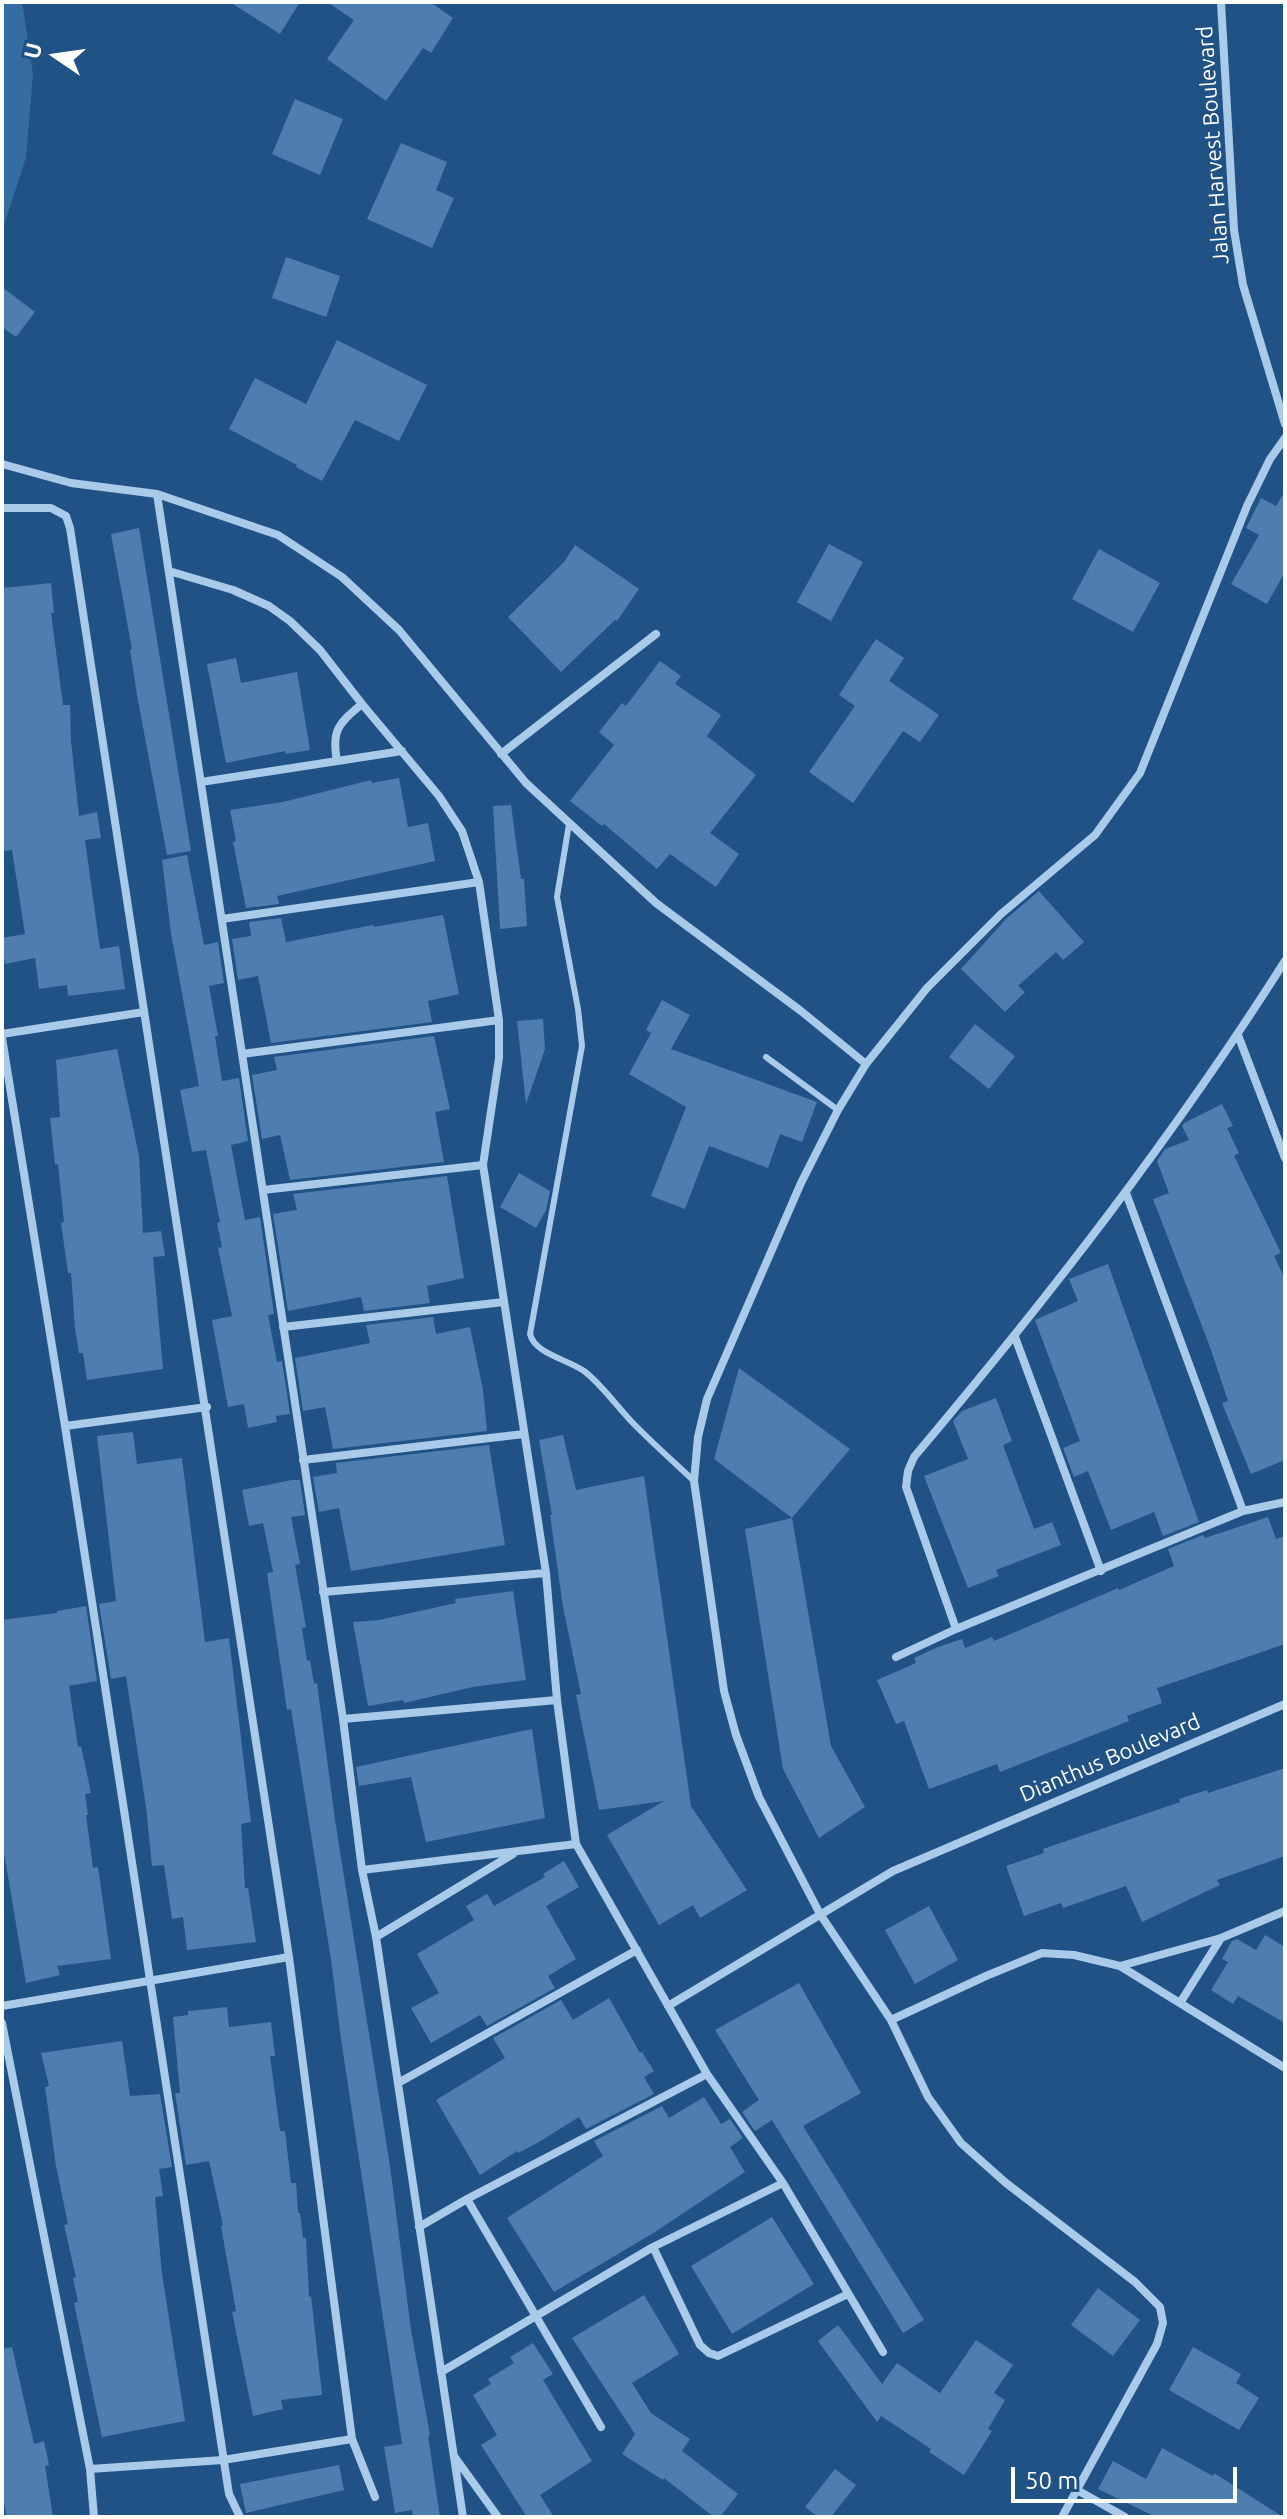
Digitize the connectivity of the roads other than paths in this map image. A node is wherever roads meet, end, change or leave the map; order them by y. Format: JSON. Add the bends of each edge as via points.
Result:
{"nodes":[{"id":1,"x":1221,"y":2,"type":"edge"},
{"id":2,"x":1285,"y":424,"type":"edge"},
{"id":3,"x":1285,"y":438,"type":"edge"},
{"id":4,"x":2,"y":464,"type":"edge"},
{"id":5,"x":157,"y":494,"type":"junction"},
{"id":6,"x":2,"y":508,"type":"edge"},
{"id":7,"x":169,"y":571,"type":"junction"},
{"id":8,"x":656,"y":634,"type":"dead end"},
{"id":9,"x":362,"y":704,"type":"junction"},
{"id":10,"x":402,"y":751,"type":"junction"},
{"id":11,"x":501,"y":754,"type":"junction"},
{"id":12,"x":337,"y":761,"type":"junction"},
{"id":13,"x":201,"y":782,"type":"junction"},
{"id":14,"x":569,"y":824,"type":"junction"},
{"id":15,"x":479,"y":882,"type":"junction"},
{"id":16,"x":222,"y":919,"type":"junction"},
{"id":17,"x":1285,"y":961,"type":"edge"},
{"id":18,"x":144,"y":1012,"type":"junction"},
{"id":19,"x":499,"y":1020,"type":"junction"},
{"id":20,"x":1238,"y":1035,"type":"junction"},
{"id":21,"x":2,"y":1036,"type":"edge"},
{"id":22,"x":242,"y":1054,"type":"junction"},
{"id":23,"x":766,"y":1057,"type":"dead end"},
{"id":24,"x":866,"y":1064,"type":"junction"},
{"id":25,"x":838,"y":1110,"type":"junction"},
{"id":26,"x":1285,"y":1158,"type":"edge"},
{"id":27,"x":483,"y":1165,"type":"junction"},
{"id":28,"x":263,"y":1190,"type":"junction"},
{"id":29,"x":1126,"y":1193,"type":"junction"},
{"id":30,"x":504,"y":1302,"type":"junction"},
{"id":31,"x":283,"y":1327,"type":"junction"},
{"id":32,"x":1015,"y":1337,"type":"junction"},
{"id":33,"x":207,"y":1407,"type":"junction"},
{"id":34,"x":65,"y":1426,"type":"junction"},
{"id":35,"x":524,"y":1434,"type":"junction"},
{"id":36,"x":303,"y":1460,"type":"junction"},
{"id":37,"x":694,"y":1481,"type":"junction"},
{"id":38,"x":1285,"y":1502,"type":"edge"},
{"id":39,"x":1243,"y":1511,"type":"junction"},
{"id":40,"x":1101,"y":1571,"type":"junction"},
{"id":41,"x":546,"y":1573,"type":"junction"},
{"id":42,"x":323,"y":1592,"type":"junction"},
{"id":43,"x":956,"y":1629,"type":"junction"},
{"id":44,"x":896,"y":1657,"type":"dead end"},
{"id":45,"x":557,"y":1700,"type":"junction"},
{"id":46,"x":1285,"y":1704,"type":"edge"},
{"id":47,"x":343,"y":1719,"type":"junction"},
{"id":48,"x":576,"y":1844,"type":"junction"},
{"id":49,"x":517,"y":1852,"type":"junction"},
{"id":50,"x":362,"y":1870,"type":"junction"},
{"id":51,"x":1285,"y":1911,"type":"edge"},
{"id":52,"x":820,"y":1914,"type":"junction"},
{"id":53,"x":376,"y":1937,"type":"junction"},
{"id":54,"x":1221,"y":1938,"type":"junction"},
{"id":55,"x":637,"y":1950,"type":"junction"},
{"id":56,"x":289,"y":1957,"type":"junction"},
{"id":57,"x":1120,"y":1966,"type":"junction"},
{"id":58,"x":148,"y":1981,"type":"junction"},
{"id":59,"x":1180,"y":2003,"type":"junction"},
{"id":60,"x":2,"y":2006,"type":"edge"},
{"id":61,"x":668,"y":2006,"type":"junction"},
{"id":62,"x":891,"y":2020,"type":"junction"},
{"id":63,"x":2,"y":2023,"type":"edge"},
{"id":64,"x":1285,"y":2067,"type":"edge"},
{"id":65,"x":707,"y":2074,"type":"junction"},
{"id":66,"x":398,"y":2083,"type":"junction"},
{"id":67,"x":783,"y":2183,"type":"junction"},
{"id":68,"x":467,"y":2199,"type":"junction"},
{"id":69,"x":419,"y":2227,"type":"junction"},
{"id":70,"x":653,"y":2247,"type":"junction"},
{"id":71,"x":848,"y":2294,"type":"junction"},
{"id":72,"x":536,"y":2316,"type":"junction"},
{"id":73,"x":883,"y":2352,"type":"dead end"},
{"id":74,"x":441,"y":2372,"type":"junction"},
{"id":75,"x":601,"y":2427,"type":"dead end"},
{"id":76,"x":352,"y":2439,"type":"junction"},
{"id":77,"x":454,"y":2454,"type":"junction"},
{"id":78,"x":223,"y":2460,"type":"junction"},
{"id":79,"x":90,"y":2469,"type":"junction"},
{"id":80,"x":1077,"y":2490,"type":"junction"},
{"id":81,"x":375,"y":2497,"type":"dead end"},
{"id":82,"x":94,"y":2517,"type":"edge"},
{"id":83,"x":240,"y":2517,"type":"edge"},
{"id":84,"x":463,"y":2517,"type":"edge"},
{"id":85,"x":498,"y":2517,"type":"edge"},
{"id":86,"x":1062,"y":2517,"type":"edge"},
{"id":87,"x":1125,"y":2517,"type":"edge"}],
"edges":[{"from":1,"to":2,"type":"street","name":"Jalan Harvest Boulevard","via":[[1234,230],[1243,285]]},
{"from":3,"to":24,"type":"street","via":[[1247,506],[1140,773],[1095,835],[1001,914],[927,988]]},
{"from":4,"to":5,"type":"street","via":[[71,483]]},
{"from":5,"to":7,"type":"street"},
{"from":5,"to":11,"type":"street","via":[[278,535],[342,577],[399,630]]},
{"from":6,"to":18,"type":"street","via":[[51,508],[66,516],[70,528]]},
{"from":7,"to":9,"type":"street","via":[[269,606],[320,650]]},
{"from":7,"to":13,"type":"street"},
{"from":8,"to":11,"type":"street"},
{"from":9,"to":10,"type":"street"},
{"from":9,"to":12,"type":"street","via":[[339,723]]},
{"from":10,"to":12,"type":"street"},
{"from":10,"to":15,"type":"street","via":[[462,831]]},
{"from":11,"to":14,"type":"street"},
{"from":12,"to":13,"type":"street"},
{"from":13,"to":16,"type":"street"},
{"from":14,"to":24,"type":"street","via":[[656,903]]},
{"from":14,"to":37,"type":"lane","via":[[557,897],[582,1046],[530,1334],[537,1347],[585,1372]]},
{"from":15,"to":16,"type":"street"},
{"from":15,"to":19,"type":"street"},
{"from":16,"to":22,"type":"street"},
{"from":17,"to":20,"type":"street"},
{"from":18,"to":21,"type":"street"},
{"from":18,"to":33,"type":"street"},
{"from":19,"to":22,"type":"street"},
{"from":19,"to":27,"type":"street","via":[[499,1058]]},
{"from":20,"to":26,"type":"street"},
{"from":20,"to":29,"type":"street"},
{"from":21,"to":34,"type":"street"},
{"from":22,"to":28,"type":"street"},
{"from":23,"to":25,"type":"lane"},
{"from":24,"to":25,"type":"street"},
{"from":25,"to":37,"type":"street","via":[[707,1399]]},
{"from":27,"to":28,"type":"street"},
{"from":27,"to":30,"type":"street"},
{"from":28,"to":31,"type":"street"},
{"from":29,"to":32,"type":"street"},
{"from":29,"to":39,"type":"street"},
{"from":30,"to":31,"type":"street"},
{"from":30,"to":35,"type":"street"},
{"from":31,"to":36,"type":"street"},
{"from":32,"to":40,"type":"street"},
{"from":32,"to":43,"type":"street","via":[[914,1457],[908,1471],[906,1487]]},
{"from":33,"to":34,"type":"street"},
{"from":33,"to":56,"type":"street"},
{"from":34,"to":58,"type":"street"},
{"from":35,"to":36,"type":"street"},
{"from":35,"to":41,"type":"street"},
{"from":36,"to":42,"type":"street"},
{"from":37,"to":52,"type":"street","via":[[724,1691],[736,1735],[759,1797]]},
{"from":38,"to":39,"type":"street"},
{"from":39,"to":40,"type":"street"},
{"from":40,"to":43,"type":"street"},
{"from":41,"to":42,"type":"street"},
{"from":41,"to":45,"type":"street"},
{"from":42,"to":47,"type":"street"},
{"from":43,"to":44,"type":"street"},
{"from":45,"to":47,"type":"street"},
{"from":45,"to":48,"type":"street"},
{"from":46,"to":52,"type":"street","name":"Dianthus Boulevard","via":[[893,1871]]},
{"from":47,"to":50,"type":"street"},
{"from":48,"to":49,"type":"street"},
{"from":48,"to":55,"type":"street"},
{"from":49,"to":50,"type":"street"},
{"from":49,"to":53,"type":"street"},
{"from":50,"to":53,"type":"street"},
{"from":51,"to":54,"type":"street"},
{"from":52,"to":61,"type":"street","name":"Dianthus Boulevard"},
{"from":52,"to":62,"type":"street"},
{"from":53,"to":66,"type":"street"},
{"from":54,"to":57,"type":"street"},
{"from":54,"to":59,"type":"street"},
{"from":55,"to":61,"type":"street"},
{"from":55,"to":66,"type":"street"},
{"from":56,"to":58,"type":"street"},
{"from":56,"to":76,"type":"street"},
{"from":57,"to":59,"type":"street"},
{"from":57,"to":62,"type":"street","via":[[1042,1953]]},
{"from":58,"to":60,"type":"street"},
{"from":58,"to":78,"type":"street"},
{"from":59,"to":64,"type":"street"},
{"from":61,"to":65,"type":"street"},
{"from":62,"to":80,"type":"street","via":[[928,2097],[961,2143],[1160,2307],[1163,2323],[1157,2344]]},
{"from":63,"to":79,"type":"street"},
{"from":65,"to":67,"type":"street"},
{"from":65,"to":68,"type":"street"},
{"from":66,"to":69,"type":"street"},
{"from":67,"to":70,"type":"street"},
{"from":67,"to":71,"type":"street"},
{"from":68,"to":69,"type":"street"},
{"from":68,"to":72,"type":"street"},
{"from":69,"to":74,"type":"street"},
{"from":70,"to":71,"type":"street","via":[[700,2345],[718,2356]]},
{"from":70,"to":72,"type":"street"},
{"from":71,"to":73,"type":"street"},
{"from":72,"to":74,"type":"street"},
{"from":72,"to":75,"type":"street"},
{"from":74,"to":77,"type":"street"},
{"from":76,"to":78,"type":"street"},
{"from":76,"to":81,"type":"street"},
{"from":77,"to":84,"type":"street"},
{"from":77,"to":85,"type":"street"},
{"from":78,"to":79,"type":"street"},
{"from":78,"to":83,"type":"street"},
{"from":79,"to":82,"type":"street"},
{"from":80,"to":86,"type":"street"},
{"from":80,"to":87,"type":"street"}]}
